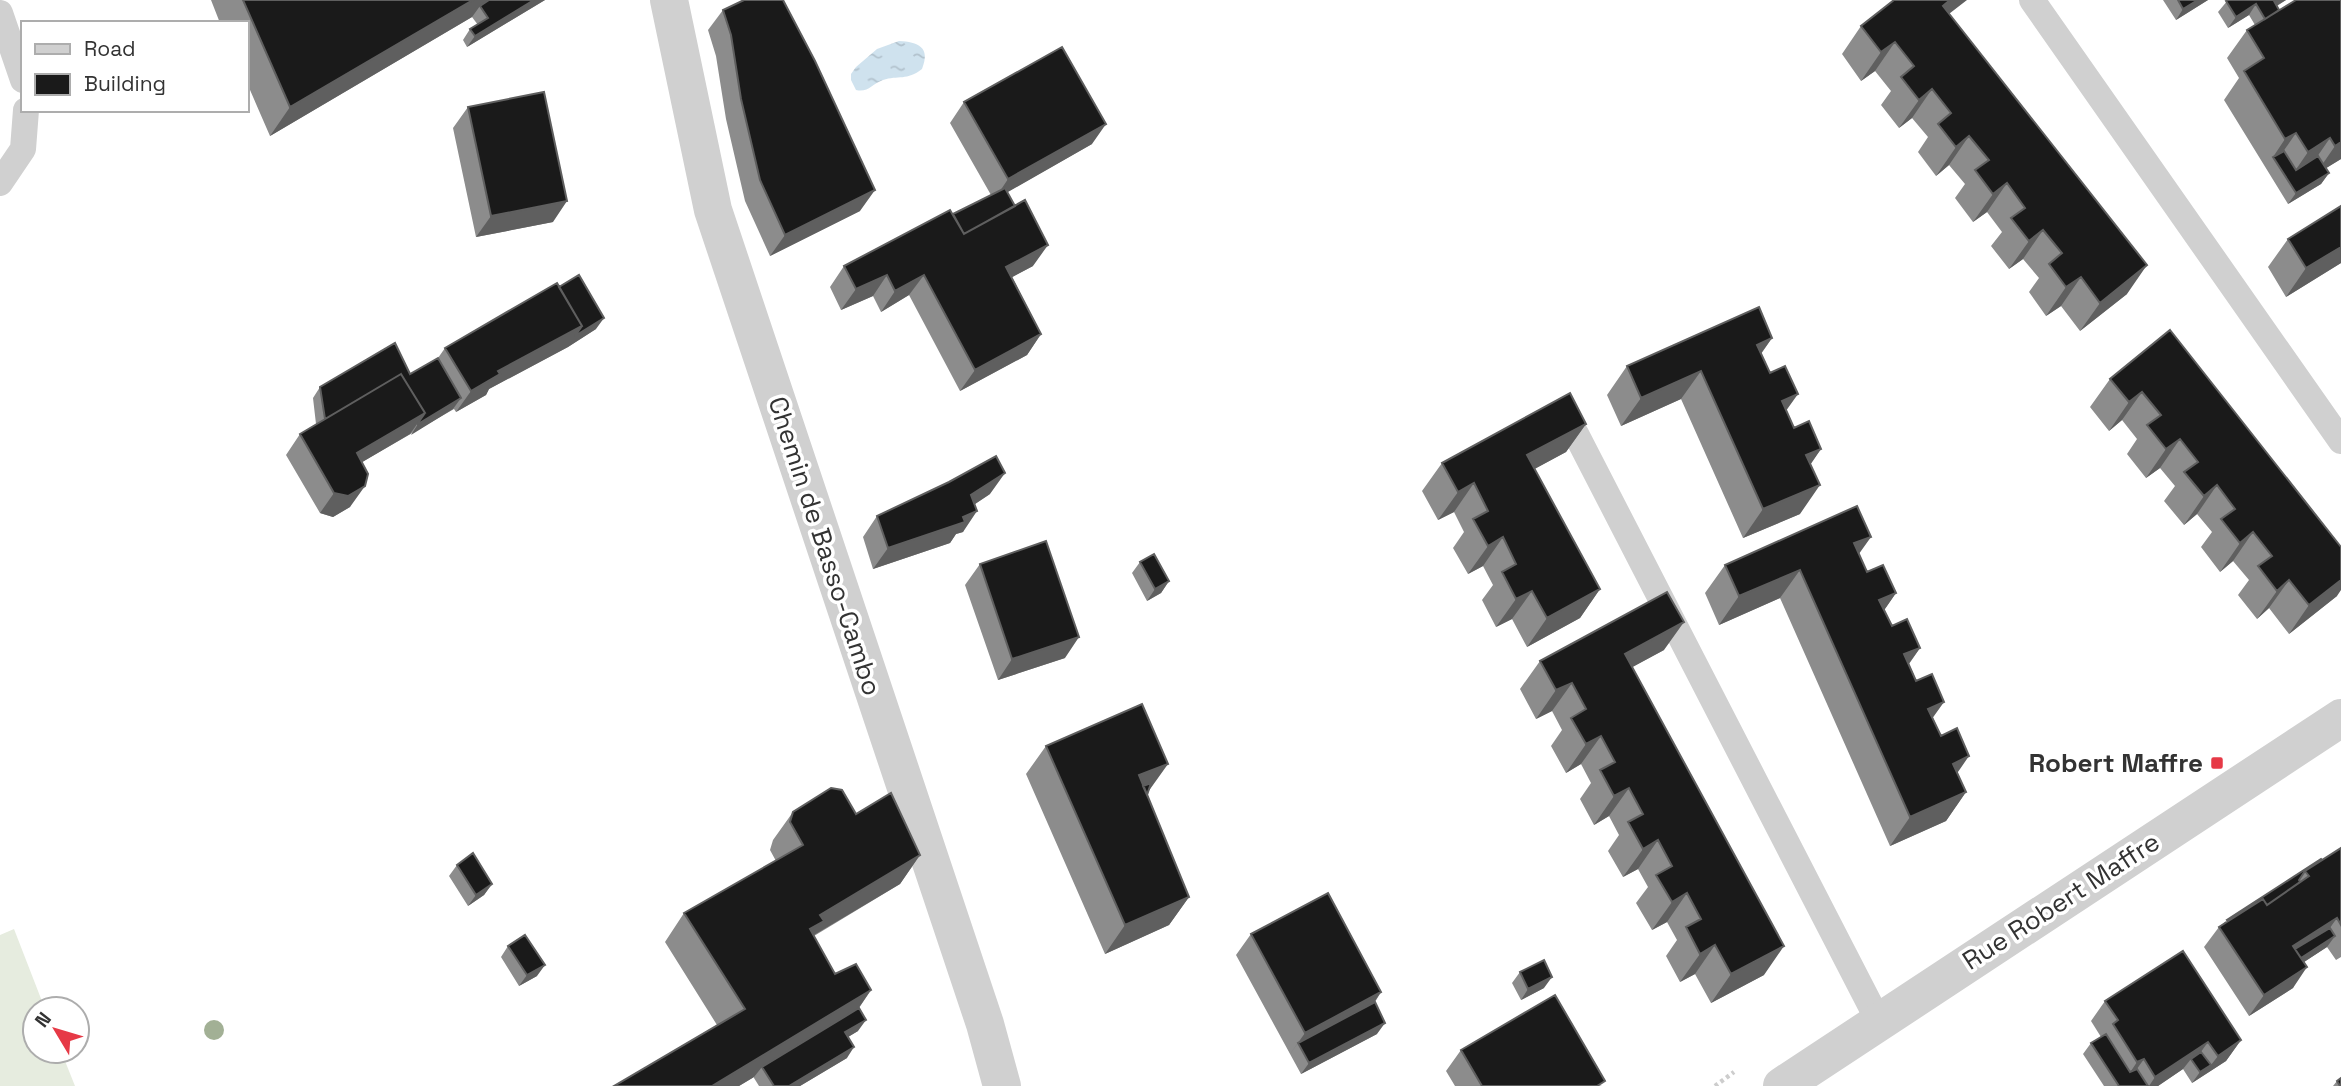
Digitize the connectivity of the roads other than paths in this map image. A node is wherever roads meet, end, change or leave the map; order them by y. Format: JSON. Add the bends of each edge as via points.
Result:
{"nodes":[{"id":1,"x":669,"y":0,"type":"edge"},
{"id":2,"x":2032,"y":0,"type":"edge"},
{"id":3,"x":0,"y":13,"type":"edge"},
{"id":4,"x":21,"y":74,"type":"edge"},
{"id":5,"x":26,"y":112,"type":"edge"},
{"id":6,"x":0,"y":183,"type":"edge"},
{"id":7,"x":1576,"y":434,"type":"edge"},
{"id":8,"x":2341,"y":441,"type":"edge"},
{"id":9,"x":2341,"y":718,"type":"edge"},
{"id":10,"x":1879,"y":1022,"type":"junction"},
{"id":11,"x":1002,"y":1086,"type":"edge"},
{"id":12,"x":1782,"y":1086,"type":"edge"}],
"edges":[{"from":1,"to":11,"type":"street","name":"Chemin de Basso-Cambo","via":[[713,210]]},
{"from":2,"to":8,"type":"lane"},
{"from":3,"to":4,"type":"lane"},
{"from":5,"to":6,"type":"lane","via":[[23,149]]},
{"from":7,"to":10,"type":"lane"},
{"from":9,"to":10,"type":"street","name":"Rue Robert Maffre"},
{"from":10,"to":12,"type":"street","name":"Rue Robert Maffre"}]}
